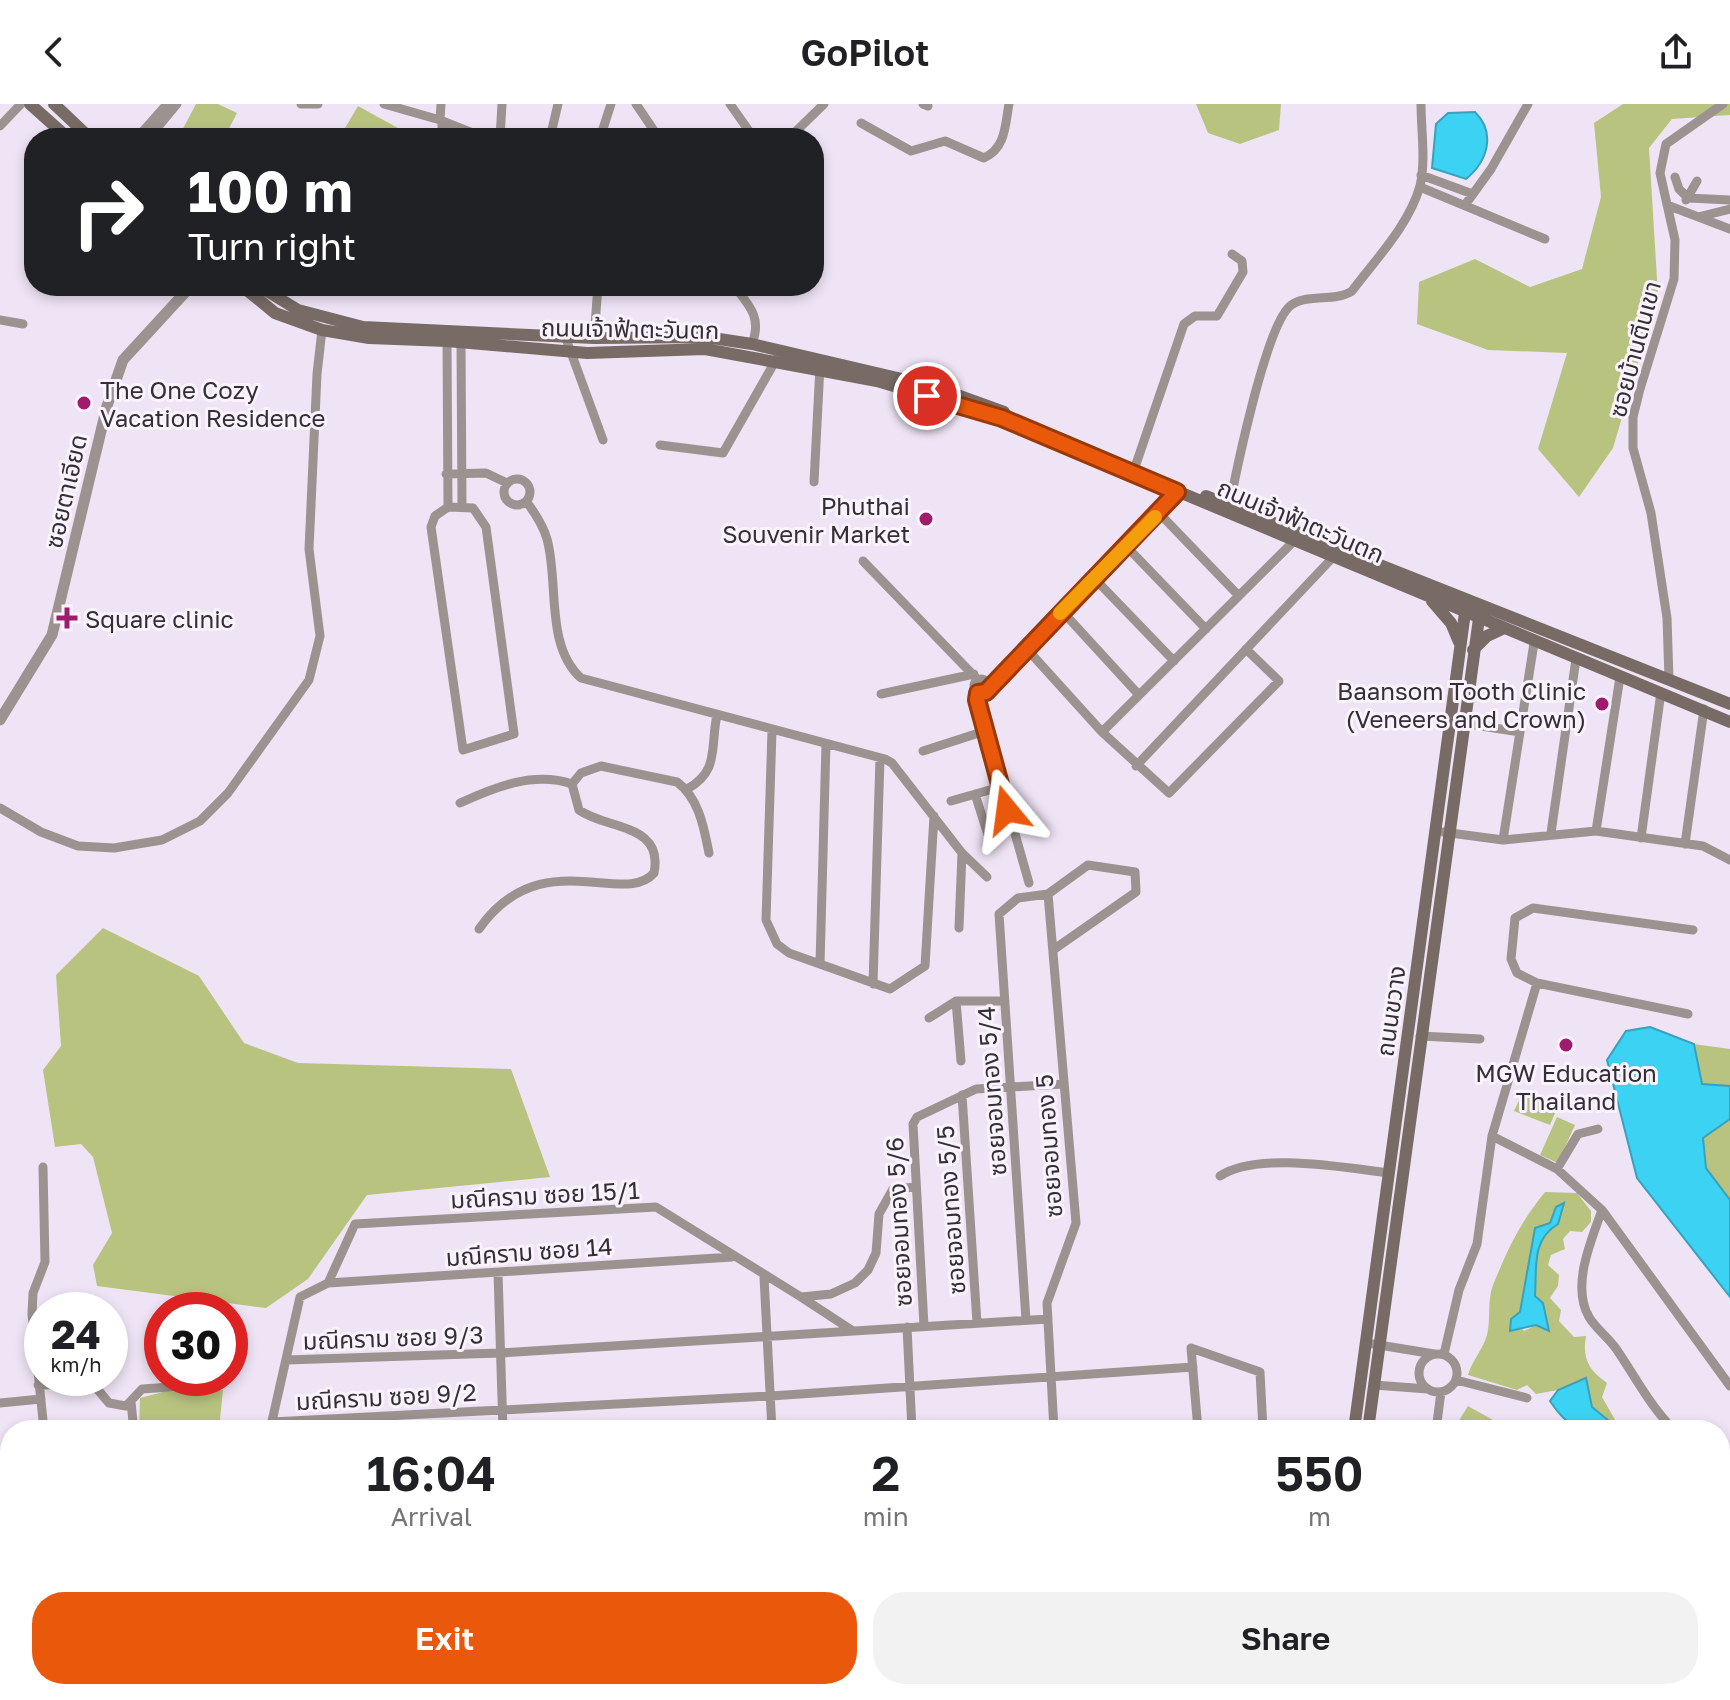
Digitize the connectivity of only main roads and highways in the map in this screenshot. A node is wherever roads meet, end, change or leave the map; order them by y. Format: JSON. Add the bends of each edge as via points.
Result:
{"nodes":[{"id":1,"x":30,"y":104,"type":"edge"},
{"id":2,"x":54,"y":104,"type":"edge"},
{"id":3,"x":57,"y":128,"type":"edge"},
{"id":4,"x":79,"y":128,"type":"edge"},
{"id":5,"x":254,"y":296,"type":"edge"},
{"id":6,"x":275,"y":296,"type":"edge"},
{"id":7,"x":777,"y":355,"type":"junction"},
{"id":8,"x":820,"y":364,"type":"junction"},
{"id":9,"x":1336,"y":553,"type":"junction"},
{"id":10,"x":1430,"y":598,"type":"junction"},
{"id":11,"x":1468,"y":598,"type":"junction"},
{"id":12,"x":1482,"y":605,"type":"junction"},
{"id":13,"x":1464,"y":613,"type":"junction"},
{"id":14,"x":1477,"y":618,"type":"junction"},
{"id":15,"x":1502,"y":629,"type":"junction"},
{"id":16,"x":1466,"y":649,"type":"junction"},
{"id":17,"x":1730,"y":704,"type":"edge"},
{"id":18,"x":1730,"y":722,"type":"edge"},
{"id":19,"x":1442,"y":832,"type":"junction"},
{"id":20,"x":1400,"y":1137,"type":"junction"},
{"id":21,"x":1372,"y":1344,"type":"junction"},
{"id":22,"x":1356,"y":1420,"type":"edge"},
{"id":23,"x":1369,"y":1420,"type":"edge"}],
"edges":[{"from":1,"to":3,"type":"main road"},
{"from":2,"to":4,"type":"main road"},
{"from":5,"to":7,"type":"main road","name":"ถนนเจ้าฟ้าตะวันตก","via":[[275,313],[322,330],[369,338],[569,351],[705,349]]},
{"from":6,"to":7,"type":"main road","name":"ถนนเจ้าฟ้าตะวันตก","via":[[298,310],[363,327],[594,338],[706,337],[752,344]]},
{"from":7,"to":8,"type":"main road","name":"ถนนเจ้าฟ้าตะวันตก"},
{"from":8,"to":9,"type":"main road","name":"ถนนเจ้าฟ้าตะวันตก","via":[[1002,418],[1294,541]]},
{"from":8,"to":9,"type":"main road","name":"ถนนเจ้าฟ้าตะวันตก","via":[[932,386],[988,405]]},
{"from":9,"to":10,"type":"main road","name":"ถนนเจ้าฟ้าตะวันตก"},
{"from":9,"to":11,"type":"main road","name":"ถนนเจ้าฟ้าตะวันตก"},
{"from":10,"to":13,"type":"main road","name":"ถนนเจ้าฟ้าตะวันตก"},
{"from":10,"to":16,"type":"main road"},
{"from":11,"to":12,"type":"main road","name":"ถนนเจ้าฟ้าตะวันตก"},
{"from":11,"to":13,"type":"main road","name":"ถนนขวาง"},
{"from":12,"to":14,"type":"main road","name":"ถนนขวาง"},
{"from":12,"to":17,"type":"main road","name":"ถนนเจ้าฟ้าตะวันตก"},
{"from":13,"to":14,"type":"main road","name":"ถนนเจ้าฟ้าตะวันตก"},
{"from":13,"to":16,"type":"main road","name":"ถนนขวาง"},
{"from":14,"to":15,"type":"main road","name":"ถนนเจ้าฟ้าตะวันตก"},
{"from":14,"to":16,"type":"main road","name":"ถนนขวาง"},
{"from":15,"to":16,"type":"main road"},
{"from":15,"to":18,"type":"main road","name":"ถนนเจ้าฟ้าตะวันตก"},
{"from":16,"to":19,"type":"main road","name":"ถนนขวาง"},
{"from":16,"to":19,"type":"main road","name":"ถนนขวาง","via":[[1462,723]]},
{"from":19,"to":20,"type":"main road","name":"ถนนขวาง"},
{"from":19,"to":20,"type":"main road","name":"ถนนขวาง","via":[[1420,1036]]},
{"from":20,"to":21,"type":"main road","name":"ถนนขวาง"},
{"from":20,"to":21,"type":"main road","name":"ถนนขวาง","via":[[1390,1173]]},
{"from":21,"to":22,"type":"main road","name":"ถนนขวาง"},
{"from":21,"to":23,"type":"main road","name":"ถนนขวาง"}]}
